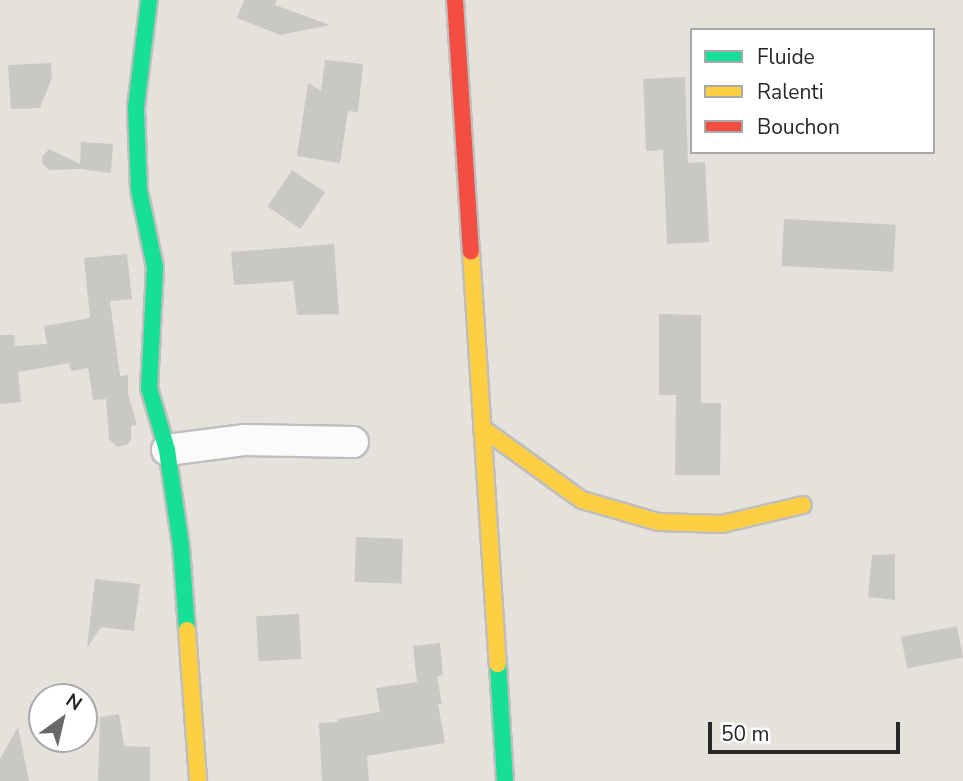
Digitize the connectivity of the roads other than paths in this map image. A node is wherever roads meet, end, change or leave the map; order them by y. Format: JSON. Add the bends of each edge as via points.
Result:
{"nodes":[{"id":1,"x":149,"y":0,"type":"edge"},
{"id":2,"x":455,"y":0,"type":"edge"},
{"id":3,"x":482,"y":428,"type":"junction"},
{"id":4,"x":352,"y":442,"type":"dead end"},
{"id":5,"x":167,"y":450,"type":"junction"},
{"id":6,"x":803,"y":505,"type":"dead end"},
{"id":7,"x":198,"y":781,"type":"edge"},
{"id":8,"x":505,"y":781,"type":"edge"}],
"edges":[{"from":1,"to":5,"type":"main road","via":[[135,108],[136,158],[155,267],[149,388]]},
{"from":2,"to":3,"type":"main road"},
{"from":3,"to":6,"type":"main road","via":[[582,500],[658,522],[722,524]]},
{"from":3,"to":8,"type":"main road"},
{"from":4,"to":5,"type":"street","via":[[246,440]]},
{"from":5,"to":7,"type":"main road","via":[[181,546]]}]}
